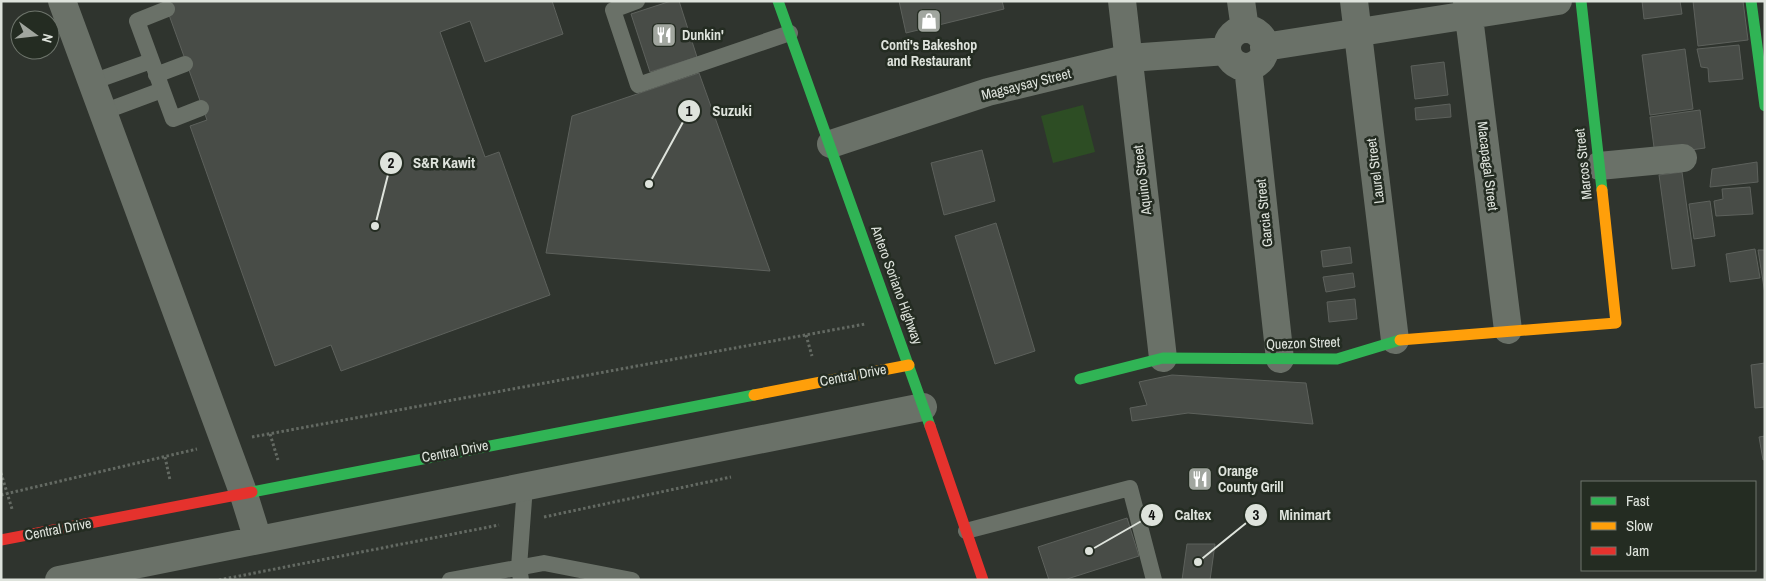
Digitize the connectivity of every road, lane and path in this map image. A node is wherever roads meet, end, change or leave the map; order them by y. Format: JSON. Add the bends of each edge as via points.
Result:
{"nodes":[{"id":1,"x":62,"y":1,"type":"edge"},
{"id":2,"x":637,"y":1,"type":"edge"},
{"id":3,"x":778,"y":1,"type":"edge"},
{"id":4,"x":1122,"y":1,"type":"edge"},
{"id":5,"x":1241,"y":1,"type":"edge"},
{"id":6,"x":1354,"y":1,"type":"edge"},
{"id":7,"x":1558,"y":1,"type":"edge"},
{"id":8,"x":1581,"y":1,"type":"edge"},
{"id":9,"x":1751,"y":1,"type":"edge"},
{"id":10,"x":1468,"y":8,"type":"edge"},
{"id":11,"x":167,"y":9,"type":"dead end"},
{"id":12,"x":1760,"y":26,"type":"edge"},
{"id":13,"x":1358,"y":32,"type":"junction"},
{"id":14,"x":790,"y":33,"type":"junction"},
{"id":15,"x":1246,"y":55,"type":"junction"},
{"id":16,"x":1128,"y":58,"type":"junction"},
{"id":17,"x":185,"y":64,"type":"dead end"},
{"id":18,"x":156,"y":75,"type":"junction"},
{"id":19,"x":92,"y":82,"type":"junction"},
{"id":20,"x":1765,"y":106,"type":"edge"},
{"id":21,"x":201,"y":108,"type":"dead end"},
{"id":22,"x":103,"y":112,"type":"junction"},
{"id":23,"x":831,"y":144,"type":"junction"},
{"id":24,"x":1683,"y":158,"type":"dead end"},
{"id":25,"x":1599,"y":166,"type":"junction"},
{"id":26,"x":893,"y":319,"type":"junction"},
{"id":27,"x":1616,"y":323,"type":"joint"},
{"id":28,"x":1508,"y":330,"type":"junction"},
{"id":29,"x":1394,"y":340,"type":"junction"},
{"id":30,"x":1163,"y":358,"type":"junction"},
{"id":31,"x":1280,"y":359,"type":"junction"},
{"id":32,"x":909,"y":365,"type":"junction"},
{"id":33,"x":1080,"y":379,"type":"dead end"},
{"id":34,"x":923,"y":407,"type":"junction"},
{"id":35,"x":225,"y":442,"type":"junction"},
{"id":36,"x":1,"y":473,"type":"edge"},
{"id":37,"x":740,"y":475,"type":"dead end"},
{"id":38,"x":525,"y":486,"type":"junction"},
{"id":39,"x":243,"y":492,"type":"junction"},
{"id":40,"x":9,"y":494,"type":"junction"},
{"id":41,"x":1,"y":495,"type":"edge"},
{"id":42,"x":523,"y":521,"type":"junction"},
{"id":43,"x":966,"y":531,"type":"junction"},
{"id":44,"x":19,"y":536,"type":"junction"},
{"id":45,"x":1,"y":540,"type":"edge"},
{"id":46,"x":258,"y":540,"type":"junction"},
{"id":47,"x":520,"y":573,"type":"edge"},
{"id":48,"x":981,"y":575,"type":"edge"},
{"id":49,"x":101,"y":576,"type":"edge"},
{"id":50,"x":59,"y":580,"type":"edge"},
{"id":51,"x":219,"y":580,"type":"edge"},
{"id":52,"x":450,"y":580,"type":"edge"},
{"id":53,"x":632,"y":580,"type":"edge"},
{"id":54,"x":965,"y":580,"type":"edge"},
{"id":55,"x":1154,"y":580,"type":"edge"}],
"edges":[{"from":1,"to":19,"type":"street"},
{"from":2,"to":14,"type":"lane","via":[[613,10],[638,85]]},
{"from":3,"to":14,"type":"street","name":"Antero Soriano Highway"},
{"from":4,"to":16,"type":"street","name":"Aquino Street"},
{"from":5,"to":15,"type":"street","via":[[1245,29],[1229,39]]},
{"from":6,"to":13,"type":"street","name":"Laurel Street"},
{"from":7,"to":10,"type":"street","name":"Magsaysay Street"},
{"from":8,"to":25,"type":"street","name":"Marcos Street"},
{"from":9,"to":12,"type":"street"},
{"from":10,"to":13,"type":"street","name":"Magsaysay Street"},
{"from":10,"to":28,"type":"street","name":"Macapagal Street"},
{"from":11,"to":18,"type":"lane","via":[[137,22]]},
{"from":12,"to":20,"type":"street"},
{"from":13,"to":15,"type":"street","name":"Magsaysay Street"},
{"from":13,"to":29,"type":"street","name":"Laurel Street"},
{"from":14,"to":23,"type":"street","name":"Antero Soriano Highway"},
{"from":15,"to":16,"type":"street","name":"Magsaysay Street"},
{"from":15,"to":31,"type":"street","name":"Garcia Street"},
{"from":16,"to":23,"type":"street","name":"Magsaysay Street","via":[[988,92]]},
{"from":16,"to":30,"type":"street","name":"Aquino Street"},
{"from":17,"to":18,"type":"lane"},
{"from":18,"to":19,"type":"lane"},
{"from":18,"to":21,"type":"lane","via":[[173,118]]},
{"from":18,"to":22,"type":"lane"},
{"from":19,"to":22,"type":"street"},
{"from":22,"to":35,"type":"street"},
{"from":23,"to":26,"type":"street","name":"Antero Soriano Highway"},
{"from":24,"to":25,"type":"street"},
{"from":25,"to":27,"type":"street","name":"Marcos Street"},
{"from":26,"to":32,"type":"street","name":"Antero Soriano Highway"},
{"from":26,"to":35,"type":"path"},
{"from":27,"to":28,"type":"street","name":"Quezon Street"},
{"from":28,"to":29,"type":"street","name":"Quezon Street"},
{"from":29,"to":31,"type":"street","name":"Quezon Street","via":[[1338,359]]},
{"from":30,"to":31,"type":"street","name":"Quezon Street"},
{"from":30,"to":33,"type":"street","name":"Quezon Street"},
{"from":32,"to":34,"type":"street","name":"Antero Soriano Highway"},
{"from":32,"to":39,"type":"street","name":"Central Drive"},
{"from":34,"to":38,"type":"street"},
{"from":34,"to":43,"type":"street","name":"Antero Soriano Highway"},
{"from":35,"to":39,"type":"street"},
{"from":35,"to":40,"type":"path"},
{"from":36,"to":40,"type":"path"},
{"from":37,"to":42,"type":"path"},
{"from":38,"to":42,"type":"lane"},
{"from":38,"to":46,"type":"street"},
{"from":39,"to":44,"type":"street","name":"Central Drive"},
{"from":39,"to":46,"type":"street"},
{"from":40,"to":41,"type":"path"},
{"from":40,"to":44,"type":"path"},
{"from":42,"to":47,"type":"lane"},
{"from":42,"to":51,"type":"path"},
{"from":43,"to":48,"type":"street","name":"Antero Soriano Highway"},
{"from":43,"to":55,"type":"lane","via":[[1130,488]]},
{"from":44,"to":45,"type":"street","name":"Central Drive"},
{"from":46,"to":49,"type":"street"},
{"from":47,"to":52,"type":"lane"},
{"from":47,"to":53,"type":"lane","via":[[544,562]]},
{"from":48,"to":54,"type":"lane"},
{"from":49,"to":50,"type":"street"}]}
